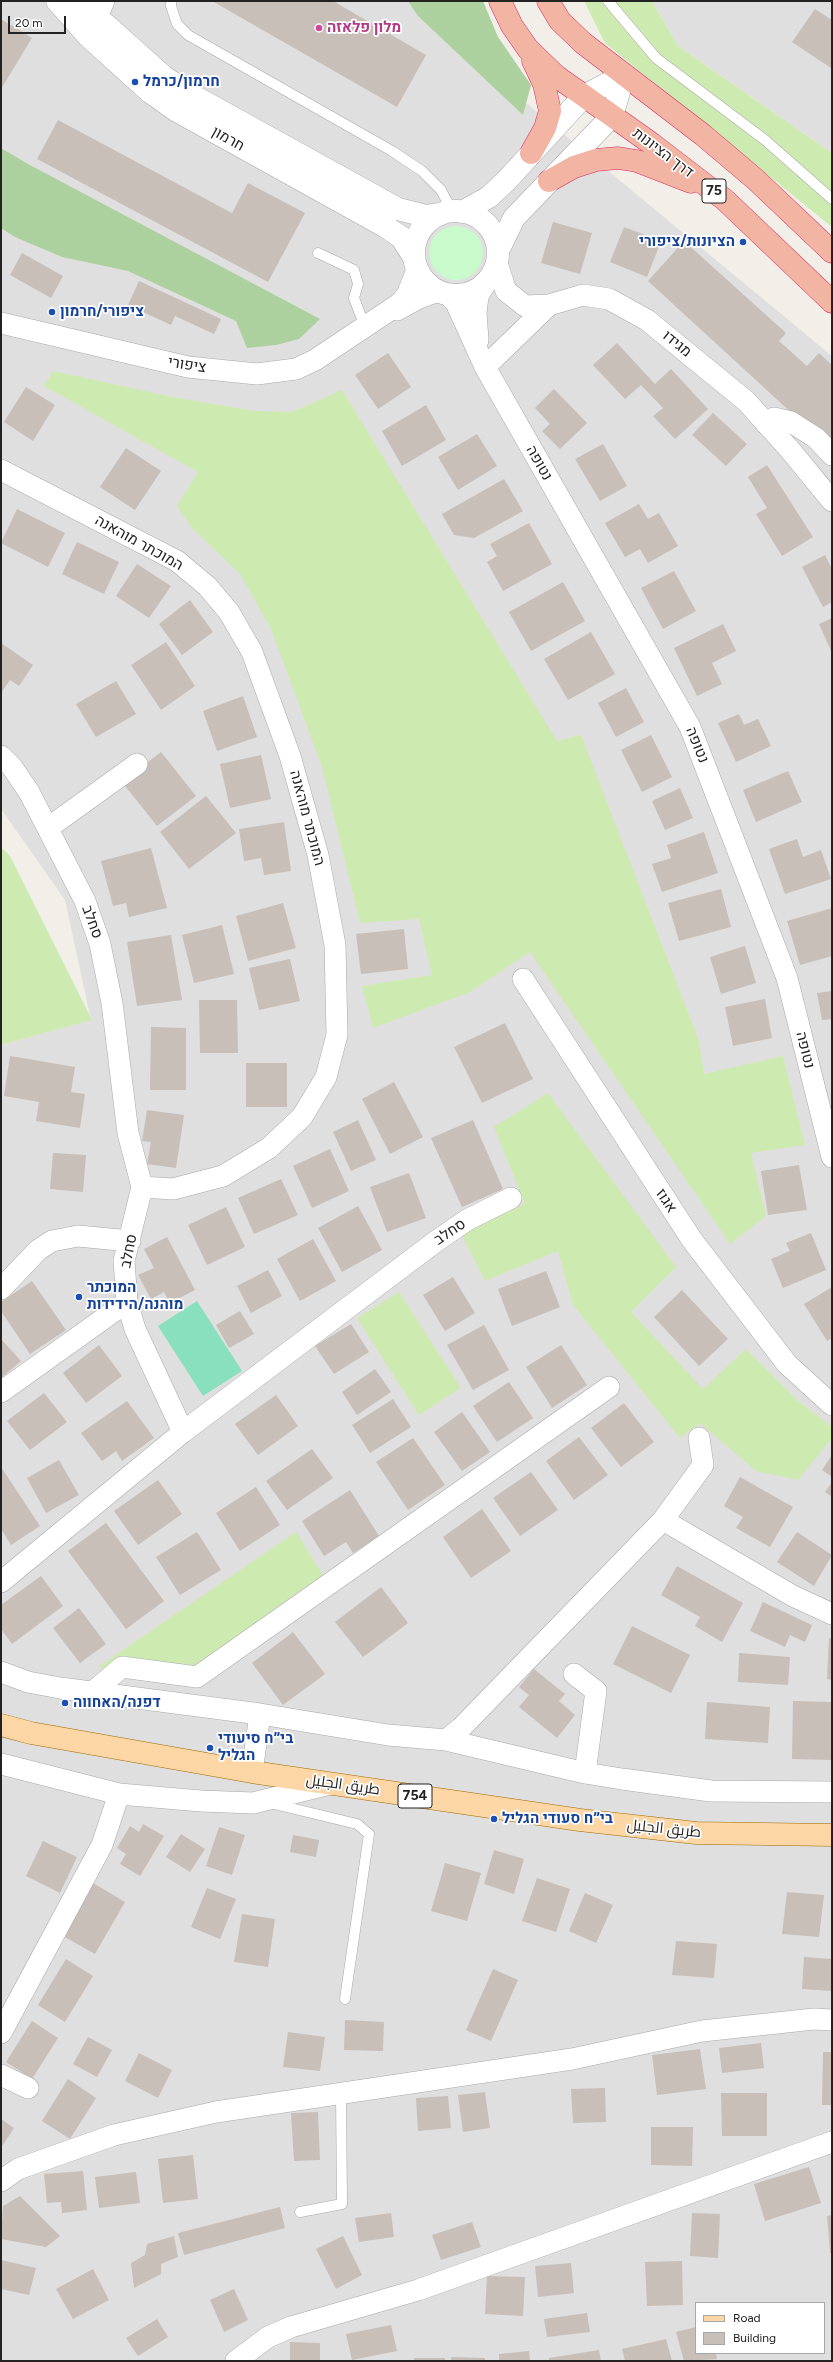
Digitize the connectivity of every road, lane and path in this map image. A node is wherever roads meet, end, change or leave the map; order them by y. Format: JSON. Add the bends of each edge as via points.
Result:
{"nodes":[{"id":1,"x":57,"y":1,"type":"edge"},
{"id":2,"x":76,"y":1,"type":"edge"},
{"id":3,"x":171,"y":1,"type":"edge"},
{"id":4,"x":500,"y":1,"type":"edge"},
{"id":5,"x":548,"y":1,"type":"edge"},
{"id":6,"x":608,"y":1,"type":"edge"},
{"id":7,"x":96,"y":18,"type":"edge"},
{"id":8,"x":528,"y":49,"type":"junction"},
{"id":9,"x":624,"y":75,"type":"junction"},
{"id":10,"x":584,"y":96,"type":"junction"},
{"id":11,"x":612,"y":116,"type":"junction"},
{"id":12,"x":531,"y":153,"type":"junction"},
{"id":13,"x":549,"y":181,"type":"junction"},
{"id":14,"x":712,"y":190,"type":"junction"},
{"id":15,"x":832,"y":199,"type":"edge"},
{"id":16,"x":452,"y":212,"type":"junction"},
{"id":17,"x":832,"y":252,"type":"edge"},
{"id":18,"x":318,"y":253,"type":"dead end"},
{"id":19,"x":498,"y":257,"type":"junction"},
{"id":20,"x":415,"y":263,"type":"junction"},
{"id":21,"x":485,"y":284,"type":"junction"},
{"id":22,"x":444,"y":293,"type":"junction"},
{"id":23,"x":832,"y":302,"type":"edge"},
{"id":24,"x":548,"y":305,"type":"junction"},
{"id":25,"x":1,"y":323,"type":"edge"},
{"id":26,"x":365,"y":327,"type":"junction"},
{"id":27,"x":484,"y":367,"type":"junction"},
{"id":28,"x":766,"y":424,"type":"junction"},
{"id":29,"x":832,"y":455,"type":"edge"},
{"id":30,"x":1,"y":470,"type":"edge"},
{"id":31,"x":832,"y":501,"type":"edge"},
{"id":32,"x":1,"y":756,"type":"edge"},
{"id":33,"x":137,"y":764,"type":"dead end"},
{"id":34,"x":48,"y":828,"type":"junction"},
{"id":35,"x":523,"y":979,"type":"dead end"},
{"id":36,"x":832,"y":1157,"type":"edge"},
{"id":37,"x":142,"y":1187,"type":"junction"},
{"id":38,"x":511,"y":1198,"type":"dead end"},
{"id":39,"x":130,"y":1241,"type":"junction"},
{"id":40,"x":1,"y":1289,"type":"edge"},
{"id":41,"x":127,"y":1302,"type":"junction"},
{"id":42,"x":609,"y":1387,"type":"dead end"},
{"id":43,"x":1,"y":1392,"type":"edge"},
{"id":44,"x":832,"y":1405,"type":"edge"},
{"id":45,"x":183,"y":1432,"type":"junction"},
{"id":46,"x":699,"y":1438,"type":"dead end"},
{"id":47,"x":663,"y":1520,"type":"junction"},
{"id":48,"x":1,"y":1582,"type":"edge"},
{"id":49,"x":832,"y":1614,"type":"edge"},
{"id":50,"x":1,"y":1672,"type":"edge"},
{"id":51,"x":574,"y":1674,"type":"dead end"},
{"id":52,"x":94,"y":1691,"type":"junction"},
{"id":53,"x":260,"y":1714,"type":"junction"},
{"id":54,"x":1,"y":1725,"type":"edge"},
{"id":55,"x":446,"y":1740,"type":"junction"},
{"id":56,"x":1,"y":1764,"type":"edge"},
{"id":57,"x":252,"y":1772,"type":"junction"},
{"id":58,"x":584,"y":1773,"type":"junction"},
{"id":59,"x":332,"y":1784,"type":"junction"},
{"id":60,"x":832,"y":1792,"type":"edge"},
{"id":61,"x":119,"y":1794,"type":"junction"},
{"id":62,"x":262,"y":1801,"type":"junction"},
{"id":63,"x":832,"y":1835,"type":"edge"},
{"id":64,"x":345,"y":1999,"type":"dead end"},
{"id":65,"x":832,"y":2020,"type":"edge"},
{"id":66,"x":1,"y":2033,"type":"edge"},
{"id":67,"x":1,"y":2075,"type":"edge"},
{"id":68,"x":28,"y":2088,"type":"dead end"},
{"id":69,"x":341,"y":2093,"type":"junction"},
{"id":70,"x":832,"y":2142,"type":"edge"},
{"id":71,"x":1,"y":2182,"type":"edge"},
{"id":72,"x":300,"y":2212,"type":"dead end"},
{"id":73,"x":236,"y":2361,"type":"edge"}],
"edges":[{"from":1,"to":7,"type":"street","name":"חרמון"},
{"from":2,"to":7,"type":"street","name":"חרמון"},
{"from":3,"to":16,"type":"lane","via":[[177,24],[188,35],[392,151],[422,171],[441,190]]},
{"from":4,"to":8,"type":"highway","name":"דרך הציונות","number":"75","via":[[512,26]]},
{"from":5,"to":9,"type":"highway","number":"75","via":[[560,22]]},
{"from":6,"to":15,"type":"lane","via":[[656,58],[765,140]]},
{"from":7,"to":16,"type":"street","name":"חרמון","via":[[163,76],[188,93],[398,209],[426,216]]},
{"from":7,"to":20,"type":"street","name":"חרמון","via":[[150,92],[177,111],[386,227],[401,237]]},
{"from":8,"to":10,"type":"highway","name":"דרך הציונות","number":"75","via":[[556,76]]},
{"from":8,"to":12,"type":"highway","via":[[544,84],[550,111],[545,128]]},
{"from":9,"to":10,"type":"street"},
{"from":9,"to":11,"type":"street"},
{"from":9,"to":17,"type":"highway","number":"75","via":[[697,130],[755,179]]},
{"from":10,"to":11,"type":"highway","name":"דרך הציונות","number":"75"},
{"from":10,"to":12,"type":"street"},
{"from":11,"to":13,"type":"street"},
{"from":11,"to":14,"type":"highway","name":"דרך הציונות","number":"75"},
{"from":12,"to":16,"type":"street","via":[[489,197]]},
{"from":13,"to":14,"type":"highway","via":[[574,167],[596,160],[618,158],[637,161]]},
{"from":13,"to":19,"type":"street","via":[[514,218]]},
{"from":14,"to":23,"type":"highway","name":"דרך הציונות","number":"75"},
{"from":16,"to":19,"type":"street","via":[[476,216],[487,225],[495,237]]},
{"from":16,"to":20,"type":"street","via":[[429,220],[420,230],[415,243]]},
{"from":18,"to":26,"type":"lane","via":[[354,270],[358,284],[354,298]]},
{"from":19,"to":21,"type":"street","via":[[493,274]]},
{"from":19,"to":24,"type":"street","name":"מגידו","via":[[506,291],[525,306]]},
{"from":20,"to":22,"type":"street","via":[[429,286]]},
{"from":20,"to":26,"type":"street","name":"ציפורי","via":[[407,295],[399,304]]},
{"from":21,"to":22,"type":"street","via":[[475,291],[462,295]]},
{"from":21,"to":27,"type":"street","name":"נטופה","via":[[478,296],[476,313],[476,332]]},
{"from":22,"to":26,"type":"street","name":"ציפורי","via":[[417,299]]},
{"from":22,"to":27,"type":"street","name":"נטופה","via":[[456,303]]},
{"from":24,"to":27,"type":"street"},
{"from":24,"to":28,"type":"street","name":"מגידו","via":[[583,296],[608,299],[646,320],[678,345],[746,401]]},
{"from":25,"to":26,"type":"street","name":"ציפורי","via":[[188,367],[257,374],[296,369],[315,360]]},
{"from":27,"to":36,"type":"street","name":"נטופה","via":[[690,727],[787,978]]},
{"from":28,"to":29,"type":"street","via":[[774,418],[791,422],[816,438]]},
{"from":28,"to":31,"type":"street","name":"מגידו","via":[[791,450]]},
{"from":30,"to":37,"type":"street","name":"המוכתר מוהאנה","via":[[177,561],[207,586],[229,612],[252,652],[290,756],[318,855],[335,945],[337,1035],[326,1077],[302,1117],[269,1148],[223,1176],[173,1189]]},
{"from":32,"to":34,"type":"street","name":"סחלב","via":[[30,792]]},
{"from":33,"to":34,"type":"street"},
{"from":34,"to":37,"type":"street","name":"סחלב","via":[[85,901],[100,944],[112,1004],[128,1133]]},
{"from":35,"to":44,"type":"street","name":"אגוז","via":[[692,1240],[787,1364]]},
{"from":37,"to":39,"type":"street","name":"סחלב"},
{"from":38,"to":45,"type":"street","name":"סחלב","via":[[467,1220],[435,1242]]},
{"from":39,"to":40,"type":"street","via":[[78,1236],[52,1241],[38,1250]]},
{"from":39,"to":41,"type":"street","name":"סחלב","via":[[124,1261]]},
{"from":41,"to":43,"type":"street"},
{"from":41,"to":45,"type":"street","name":"סחלב","via":[[135,1330]]},
{"from":42,"to":52,"type":"street","via":[[197,1678],[122,1667]]},
{"from":45,"to":48,"type":"street"},
{"from":46,"to":47,"type":"street","via":[[703,1465]]},
{"from":47,"to":49,"type":"street","via":[[793,1596]]},
{"from":47,"to":55,"type":"street","via":[[461,1728]]},
{"from":50,"to":52,"type":"street","via":[[60,1688]]},
{"from":51,"to":58,"type":"street","via":[[596,1691]]},
{"from":52,"to":53,"type":"street"},
{"from":53,"to":55,"type":"street","via":[[388,1735]]},
{"from":53,"to":57,"type":"street"},
{"from":54,"to":57,"type":"main road","name":"طريق الجليل","number":"754","via":[[31,1733]]},
{"from":55,"to":58,"type":"street"},
{"from":56,"to":61,"type":"street"},
{"from":57,"to":59,"type":"main road","name":"طريق الجليل","number":"754"},
{"from":58,"to":60,"type":"street","via":[[711,1791]]},
{"from":59,"to":62,"type":"street"},
{"from":59,"to":63,"type":"main road","name":"طريق الجليل","number":"754","via":[[580,1820],[696,1833]]},
{"from":61,"to":62,"type":"street","via":[[201,1801]]},
{"from":61,"to":66,"type":"street","via":[[102,1846]]},
{"from":62,"to":64,"type":"lane","via":[[357,1824],[368,1834]]},
{"from":65,"to":69,"type":"street","via":[[814,2019],[702,2031],[572,2059]]},
{"from":67,"to":68,"type":"street"},
{"from":69,"to":71,"type":"street","via":[[216,2112],[114,2135],[18,2170]]},
{"from":69,"to":72,"type":"lane","via":[[342,2204]]},
{"from":70,"to":73,"type":"street","via":[[418,2290],[291,2327],[268,2337]]}]}
